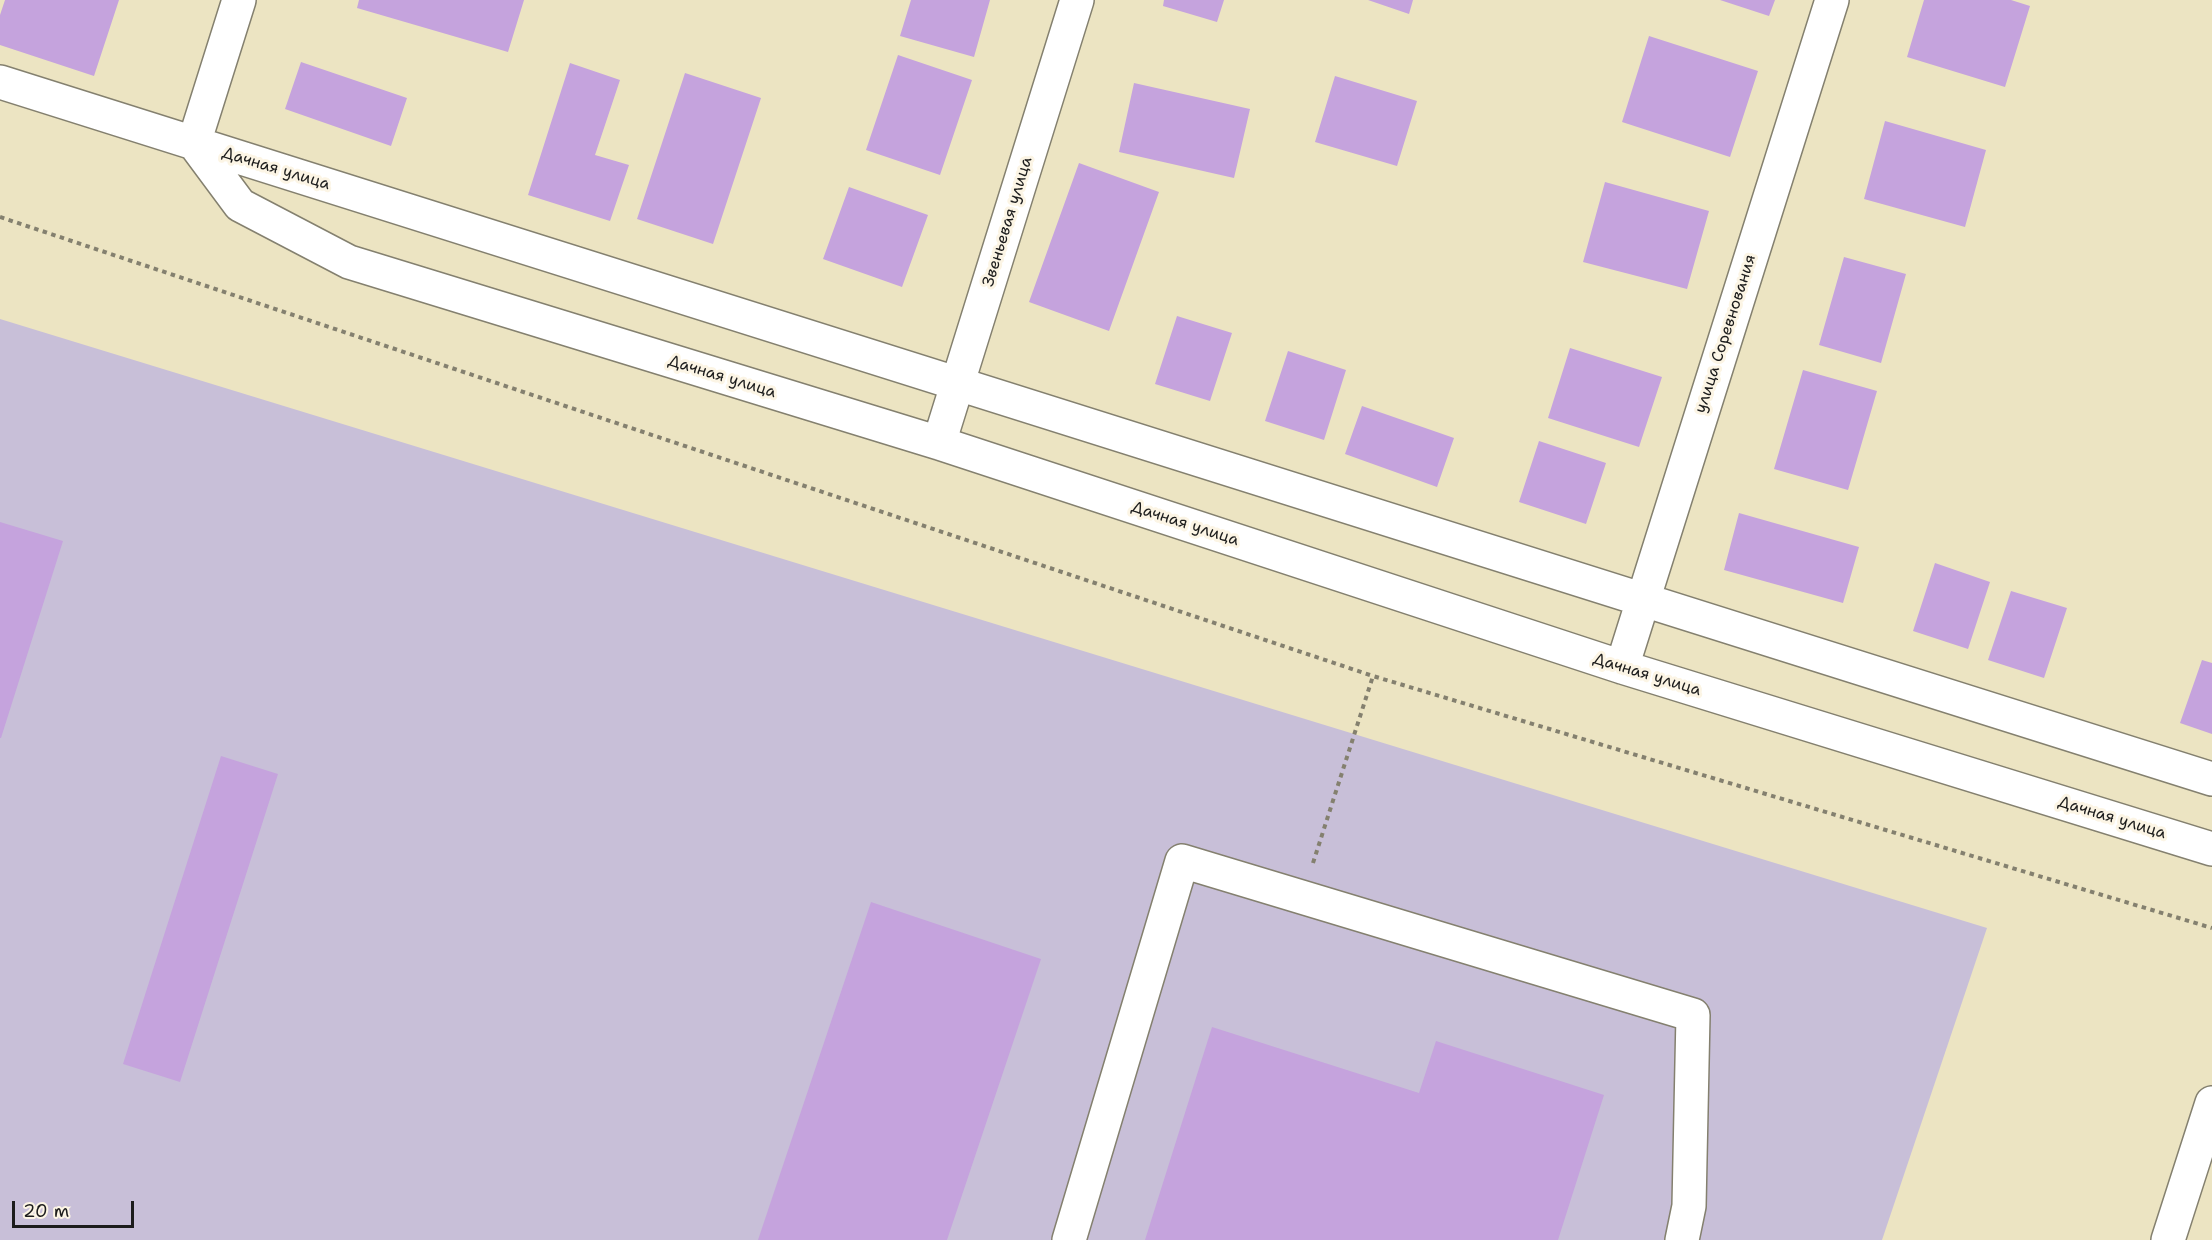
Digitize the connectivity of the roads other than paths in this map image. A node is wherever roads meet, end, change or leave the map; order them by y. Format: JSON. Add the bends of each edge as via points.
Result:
{"nodes":[{"id":1,"x":239,"y":0,"type":"edge"},
{"id":2,"x":1077,"y":0,"type":"edge"},
{"id":3,"x":1832,"y":0,"type":"edge"},
{"id":4,"x":0,"y":82,"type":"edge"},
{"id":5,"x":194,"y":143,"type":"junction"},
{"id":6,"x":958,"y":383,"type":"junction"},
{"id":7,"x":939,"y":444,"type":"junction"},
{"id":8,"x":1642,"y":600,"type":"junction"},
{"id":9,"x":1622,"y":667,"type":"junction"},
{"id":10,"x":2212,"y":779,"type":"edge"},
{"id":11,"x":2212,"y":849,"type":"edge"},
{"id":12,"x":2212,"y":1103,"type":"edge"},
{"id":13,"x":1069,"y":1240,"type":"edge"},
{"id":14,"x":1682,"y":1240,"type":"edge"},
{"id":15,"x":2168,"y":1240,"type":"edge"}],
"edges":[{"from":1,"to":5,"type":"street"},
{"from":2,"to":6,"type":"street","name":"Звеньевая улица"},
{"from":3,"to":8,"type":"street","name":"улица Соревнования"},
{"from":4,"to":5,"type":"street","name":"Дачная улица"},
{"from":5,"to":6,"type":"street","name":"Дачная улица"},
{"from":5,"to":7,"type":"street","name":"Дачная улица","via":[[240,206],[349,262]]},
{"from":6,"to":7,"type":"street","name":"Звеньевая улица"},
{"from":6,"to":8,"type":"street","name":"Дачная улица"},
{"from":7,"to":9,"type":"street","name":"Дачная улица"},
{"from":8,"to":9,"type":"street","name":"улица Соревнования"},
{"from":8,"to":10,"type":"street","name":"Дачная улица"},
{"from":9,"to":11,"type":"street","name":"Дачная улица"},
{"from":12,"to":15,"type":"street"},
{"from":13,"to":14,"type":"street","via":[[1182,861],[1694,1015],[1689,1206]]}]}
